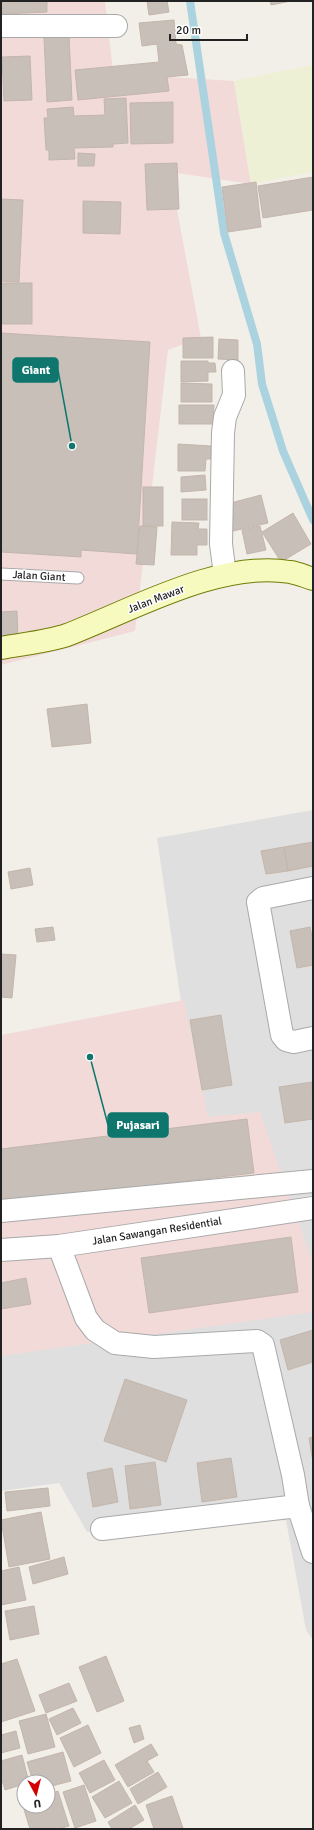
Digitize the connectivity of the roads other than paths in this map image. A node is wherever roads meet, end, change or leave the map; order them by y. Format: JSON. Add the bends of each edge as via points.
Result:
{"nodes":[{"id":1,"x":1,"y":26,"type":"edge"},
{"id":2,"x":116,"y":26,"type":"dead end"},
{"id":3,"x":233,"y":371,"type":"dead end"},
{"id":4,"x":1,"y":574,"type":"edge"},
{"id":5,"x":225,"y":575,"type":"junction"},
{"id":6,"x":78,"y":578,"type":"dead end"},
{"id":7,"x":313,"y":579,"type":"edge"},
{"id":8,"x":1,"y":648,"type":"edge"},
{"id":9,"x":313,"y":888,"type":"edge"},
{"id":10,"x":313,"y":1038,"type":"edge"},
{"id":11,"x":313,"y":1181,"type":"edge"},
{"id":12,"x":313,"y":1208,"type":"edge"},
{"id":13,"x":1,"y":1211,"type":"edge"},
{"id":14,"x":59,"y":1246,"type":"junction"},
{"id":15,"x":1,"y":1250,"type":"edge"},
{"id":16,"x":298,"y":1506,"type":"junction"},
{"id":17,"x":102,"y":1529,"type":"dead end"},
{"id":18,"x":313,"y":1552,"type":"edge"}],
"edges":[{"from":1,"to":2,"type":"street"},
{"from":3,"to":5,"type":"street","via":[[234,395],[224,417],[223,433],[221,544]]},
{"from":4,"to":6,"type":"lane","name":"Jalan Giant"},
{"from":5,"to":7,"type":"street","name":"Jalan Mawar","via":[[268,570],[291,572]]},
{"from":5,"to":8,"type":"street","name":"Jalan Mawar","via":[[169,593],[65,635]]},
{"from":9,"to":10,"type":"street","via":[[263,898],[258,902],[282,1035],[286,1040],[294,1042]]},
{"from":11,"to":13,"type":"street"},
{"from":12,"to":14,"type":"street","name":"Jalan Sawangan Residential"},
{"from":14,"to":15,"type":"street","name":"Jalan Sawangan Residential"},
{"from":14,"to":16,"type":"street","via":[[86,1318],[95,1330],[115,1343],[154,1347],[257,1341],[263,1345]]},
{"from":16,"to":17,"type":"street"},
{"from":16,"to":18,"type":"street"}]}
